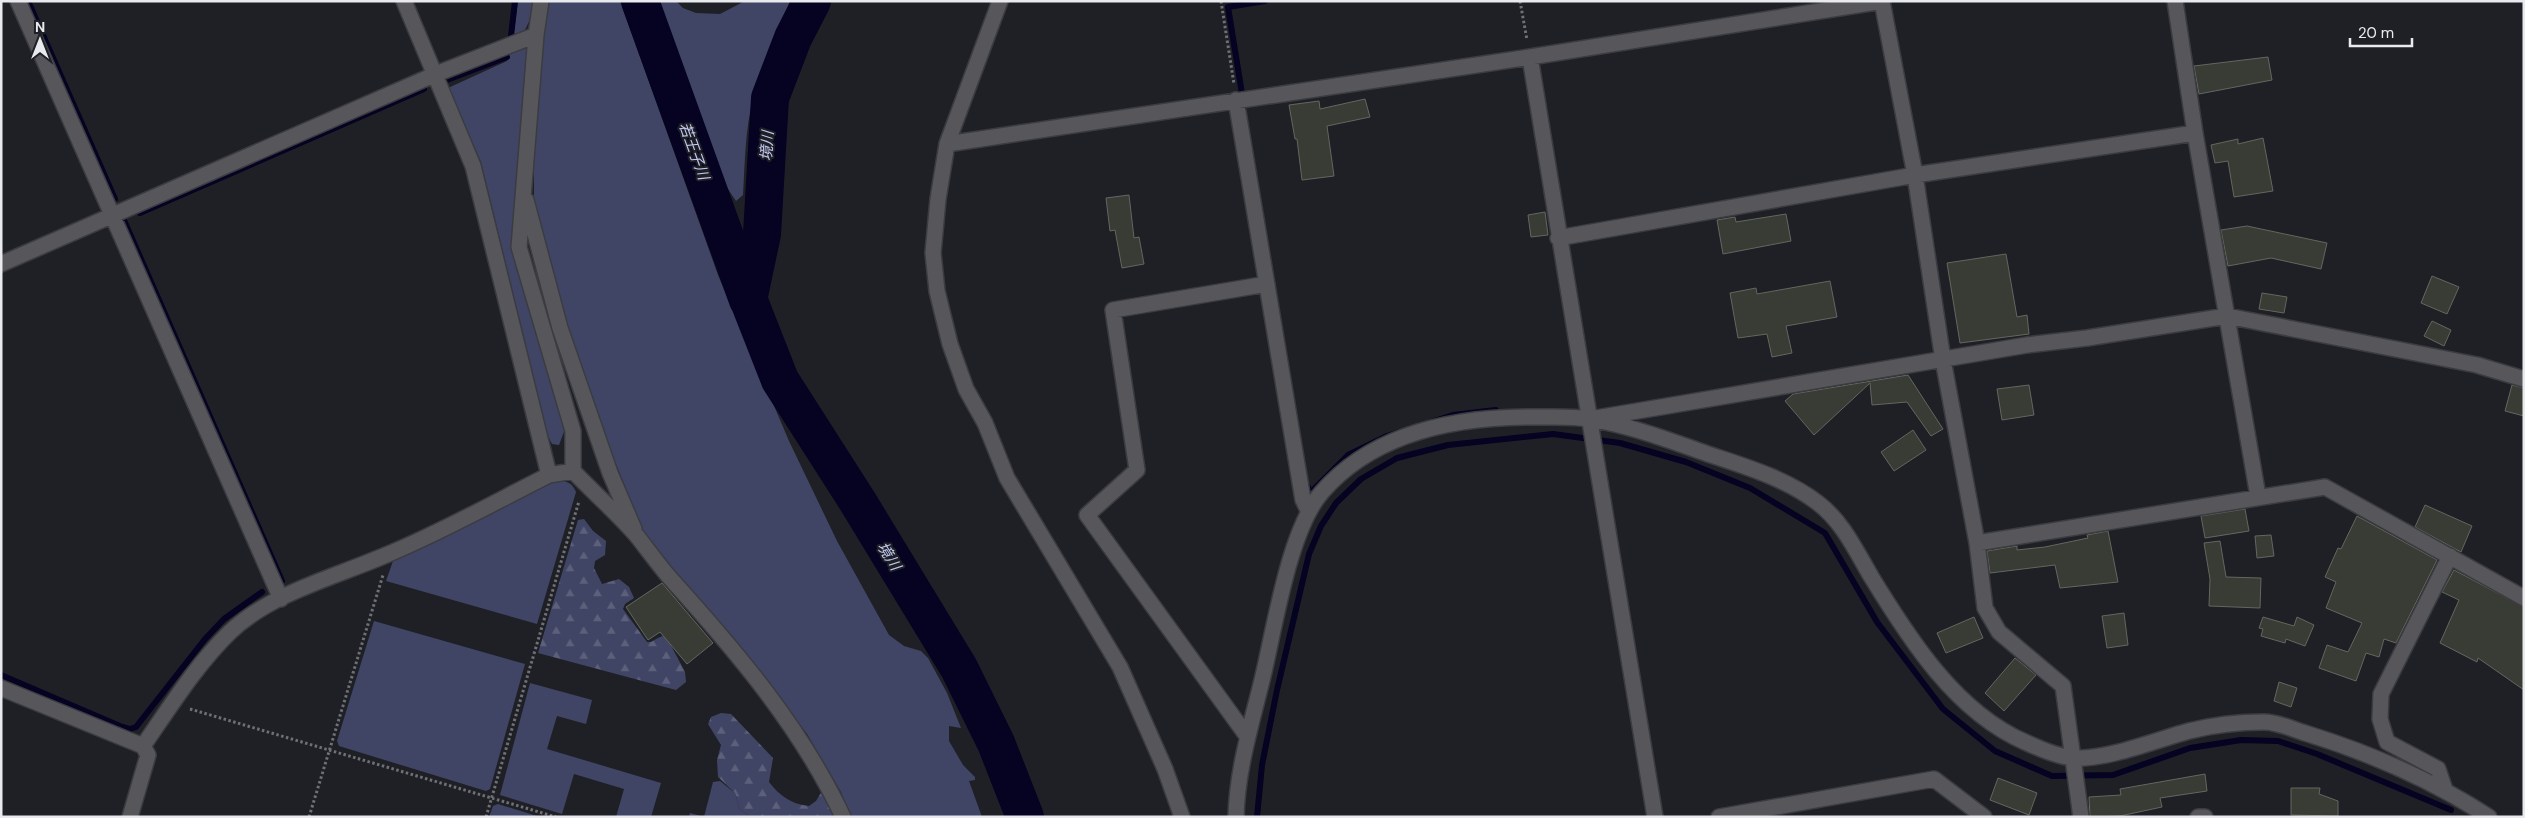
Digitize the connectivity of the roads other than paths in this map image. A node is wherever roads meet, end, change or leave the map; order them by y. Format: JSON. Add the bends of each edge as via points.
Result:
{"nodes":[{"id":1,"x":18,"y":1,"type":"edge"},
{"id":2,"x":404,"y":1,"type":"edge"},
{"id":3,"x":541,"y":1,"type":"edge"},
{"id":4,"x":1000,"y":1,"type":"edge"},
{"id":5,"x":1882,"y":1,"type":"edge"},
{"id":6,"x":2175,"y":1,"type":"edge"},
{"id":7,"x":536,"y":36,"type":"junction"},
{"id":8,"x":1530,"y":57,"type":"junction"},
{"id":9,"x":436,"y":74,"type":"junction"},
{"id":10,"x":1236,"y":100,"type":"junction"},
{"id":11,"x":2194,"y":133,"type":"junction"},
{"id":12,"x":947,"y":144,"type":"junction"},
{"id":13,"x":1915,"y":175,"type":"junction"},
{"id":14,"x":523,"y":189,"type":"junction"},
{"id":15,"x":112,"y":215,"type":"junction"},
{"id":16,"x":1558,"y":238,"type":"junction"},
{"id":17,"x":1,"y":264,"type":"edge"},
{"id":18,"x":1267,"y":284,"type":"junction"},
{"id":19,"x":2227,"y":316,"type":"junction"},
{"id":20,"x":1943,"y":360,"type":"junction"},
{"id":21,"x":2524,"y":379,"type":"edge"},
{"id":22,"x":1590,"y":419,"type":"junction"},
{"id":23,"x":573,"y":471,"type":"junction"},
{"id":24,"x":549,"y":475,"type":"junction"},
{"id":25,"x":2258,"y":496,"type":"junction"},
{"id":26,"x":1308,"y":510,"type":"junction"},
{"id":27,"x":637,"y":536,"type":"junction"},
{"id":28,"x":1976,"y":543,"type":"junction"},
{"id":29,"x":2450,"y":556,"type":"junction"},
{"id":30,"x":2524,"y":598,"type":"edge"},
{"id":31,"x":281,"y":599,"type":"junction"},
{"id":32,"x":1,"y":688,"type":"edge"},
{"id":33,"x":1247,"y":736,"type":"junction"},
{"id":34,"x":143,"y":746,"type":"junction"},
{"id":35,"x":2074,"y":758,"type":"junction"},
{"id":36,"x":2445,"y":790,"type":"junction"},
{"id":37,"x":130,"y":817,"type":"edge"},
{"id":38,"x":843,"y":817,"type":"edge"},
{"id":39,"x":1182,"y":817,"type":"edge"},
{"id":40,"x":1236,"y":817,"type":"edge"},
{"id":41,"x":1655,"y":817,"type":"edge"},
{"id":42,"x":1719,"y":817,"type":"edge"},
{"id":43,"x":1984,"y":817,"type":"edge"},
{"id":44,"x":2081,"y":817,"type":"edge"},
{"id":45,"x":2198,"y":817,"type":"edge"},
{"id":46,"x":2205,"y":817,"type":"edge"},
{"id":47,"x":2489,"y":817,"type":"edge"}],
"edges":[{"from":1,"to":15,"type":"street"},
{"from":2,"to":9,"type":"street"},
{"from":3,"to":7,"type":"street"},
{"from":4,"to":12,"type":"street"},
{"from":5,"to":8,"type":"street"},
{"from":5,"to":13,"type":"street"},
{"from":6,"to":11,"type":"street"},
{"from":7,"to":9,"type":"street"},
{"from":7,"to":14,"type":"street"},
{"from":8,"to":10,"type":"street"},
{"from":8,"to":16,"type":"street"},
{"from":9,"to":15,"type":"street"},
{"from":9,"to":24,"type":"street","via":[[473,166]]},
{"from":10,"to":12,"type":"street"},
{"from":10,"to":18,"type":"street"},
{"from":11,"to":13,"type":"street"},
{"from":11,"to":19,"type":"street"},
{"from":12,"to":39,"type":"street","via":[[933,253],[937,292],[950,344],[966,389],[985,423],[1007,478],[1120,668],[1165,768]]},
{"from":13,"to":16,"type":"street"},
{"from":13,"to":20,"type":"street"},
{"from":14,"to":23,"type":"street","via":[[519,247],[573,431]]},
{"from":14,"to":27,"type":"street","via":[[560,328],[610,473]]},
{"from":15,"to":17,"type":"street"},
{"from":15,"to":31,"type":"street"},
{"from":16,"to":22,"type":"street"},
{"from":18,"to":26,"type":"street","via":[[1303,500]]},
{"from":18,"to":33,"type":"street","via":[[1113,310],[1137,470],[1087,515]]},
{"from":19,"to":20,"type":"street"},
{"from":19,"to":21,"type":"street","via":[[2477,365]]},
{"from":19,"to":25,"type":"street"},
{"from":20,"to":22,"type":"street"},
{"from":20,"to":28,"type":"street"},
{"from":22,"to":26,"type":"street","via":[[1504,416],[1454,422],[1422,431],[1386,445],[1348,467],[1323,490]]},
{"from":22,"to":35,"type":"street","via":[[1674,442],[1757,470],[1816,501],[1838,520],[1926,659],[1955,690],[2003,732],[2047,751]]},
{"from":22,"to":41,"type":"street"},
{"from":23,"to":24,"type":"street"},
{"from":23,"to":27,"type":"street"},
{"from":24,"to":31,"type":"street","via":[[388,555]]},
{"from":25,"to":28,"type":"street"},
{"from":25,"to":29,"type":"street","via":[[2325,487]]},
{"from":26,"to":33,"type":"street","via":[[1288,570]]},
{"from":27,"to":38,"type":"street","via":[[780,709],[822,774]]},
{"from":28,"to":35,"type":"street","via":[[1985,608],[1999,632],[2062,686]]},
{"from":29,"to":30,"type":"street"},
{"from":29,"to":36,"type":"street","via":[[2381,694],[2380,706],[2387,742],[2438,769]]},
{"from":31,"to":34,"type":"street","via":[[230,632],[171,703]]},
{"from":32,"to":34,"type":"street"},
{"from":33,"to":40,"type":"street"},
{"from":34,"to":37,"type":"street","via":[[148,755]]},
{"from":35,"to":36,"type":"street","via":[[2140,746],[2194,730],[2271,722],[2385,762]]},
{"from":35,"to":44,"type":"street"},
{"from":36,"to":47,"type":"street"},
{"from":42,"to":43,"type":"street","via":[[1934,779]]},
{"from":45,"to":46,"type":"street"}]}
